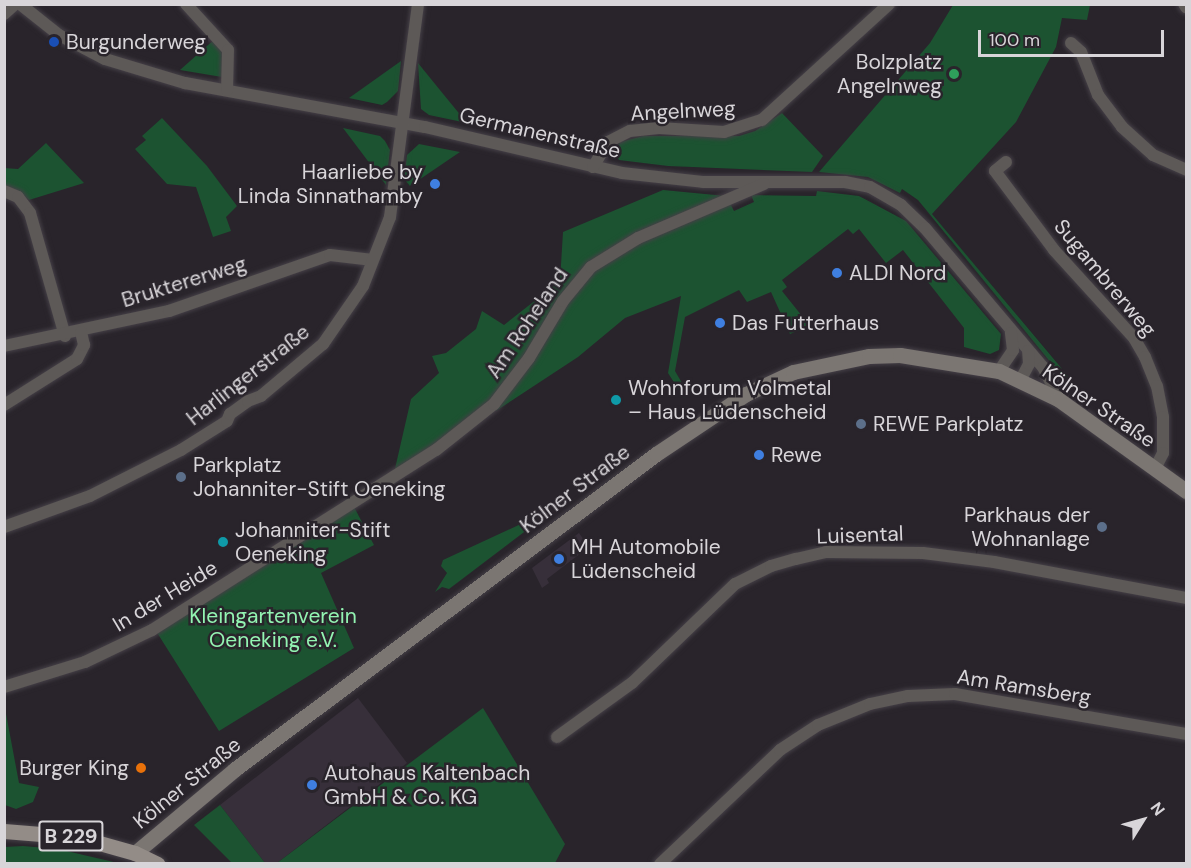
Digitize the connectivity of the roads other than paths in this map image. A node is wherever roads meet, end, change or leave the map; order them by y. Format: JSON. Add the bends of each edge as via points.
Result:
{"nodes":[{"id":1,"x":15,"y":4,"type":"edge"},
{"id":2,"x":20,"y":4,"type":"edge"},
{"id":3,"x":186,"y":4,"type":"edge"},
{"id":4,"x":418,"y":4,"type":"edge"},
{"id":5,"x":889,"y":4,"type":"edge"},
{"id":6,"x":4,"y":14,"type":"edge"},
{"id":7,"x":1071,"y":43,"type":"dead end"},
{"id":8,"x":227,"y":90,"type":"junction"},
{"id":9,"x":404,"y":124,"type":"junction"},
{"id":10,"x":1006,"y":162,"type":"dead end"},
{"id":11,"x":593,"y":167,"type":"junction"},
{"id":12,"x":1186,"y":170,"type":"edge"},
{"id":13,"x":768,"y":182,"type":"junction"},
{"id":14,"x":4,"y":191,"type":"edge"},
{"id":15,"x":373,"y":260,"type":"junction"},
{"id":16,"x":81,"y":332,"type":"junction"},
{"id":17,"x":1011,"y":333,"type":"junction"},
{"id":18,"x":65,"y":336,"type":"junction"},
{"id":19,"x":4,"y":346,"type":"edge"},
{"id":20,"x":1028,"y":351,"type":"junction"},
{"id":21,"x":999,"y":371,"type":"junction"},
{"id":22,"x":1021,"y":379,"type":"junction"},
{"id":23,"x":1060,"y":401,"type":"junction"},
{"id":24,"x":4,"y":405,"type":"edge"},
{"id":25,"x":1155,"y":469,"type":"junction"},
{"id":26,"x":395,"y":476,"type":"joint"},
{"id":27,"x":1186,"y":491,"type":"edge"},
{"id":28,"x":4,"y":527,"type":"edge"},
{"id":29,"x":1186,"y":598,"type":"edge"},
{"id":30,"x":4,"y":687,"type":"edge"},
{"id":31,"x":1186,"y":734,"type":"edge"},
{"id":32,"x":557,"y":737,"type":"dead end"},
{"id":33,"x":4,"y":831,"type":"edge"},
{"id":34,"x":135,"y":853,"type":"junction"},
{"id":35,"x":158,"y":864,"type":"edge"},
{"id":36,"x":660,"y":864,"type":"edge"}],
"edges":[{"from":1,"to":6,"type":"street"},
{"from":2,"to":8,"type":"street","name":"Germanenstraße","via":[[59,35],[105,59],[166,80]]},
{"from":3,"to":8,"type":"street","via":[[228,50]]},
{"from":4,"to":9,"type":"street","name":"Harlingerstraße"},
{"from":5,"to":11,"type":"street","name":"Angelnweg","via":[[762,120],[724,132],[658,128],[630,131],[608,142]]},
{"from":7,"to":12,"type":"street","via":[[1081,52],[1098,95],[1122,127],[1153,154]]},
{"from":8,"to":9,"type":"street","name":"Germanenstraße"},
{"from":9,"to":11,"type":"street","name":"Germanenstraße"},
{"from":9,"to":15,"type":"street","name":"Harlingerstraße","via":[[390,217]]},
{"from":10,"to":25,"type":"street","name":"Sugambrerweg","via":[[994,171],[1054,250],[1134,338],[1145,357],[1163,417],[1163,453]]},
{"from":11,"to":13,"type":"street","name":"Germanenstraße","via":[[703,182]]},
{"from":13,"to":17,"type":"street","name":"Germanenstraße","via":[[845,182],[870,187],[897,202],[925,228]]},
{"from":13,"to":26,"type":"street","name":"Am Roheland","via":[[638,238],[596,263],[563,301],[529,358],[494,404],[453,438]]},
{"from":14,"to":18,"type":"street","via":[[18,197],[30,213]]},
{"from":15,"to":16,"type":"street","name":"Bruktererweg","via":[[330,255],[169,311]]},
{"from":15,"to":28,"type":"street","name":"Harlingerstraße","via":[[363,286],[323,344],[261,396],[230,414],[227,421],[117,483]]},
{"from":16,"to":18,"type":"street","name":"Bruktererweg"},
{"from":16,"to":24,"type":"street","via":[[84,345],[77,359]]},
{"from":17,"to":20,"type":"street","name":"Germanenstraße"},
{"from":17,"to":21,"type":"street","via":[[1012,350]]},
{"from":18,"to":19,"type":"street","name":"Bruktererweg"},
{"from":20,"to":22,"type":"street","via":[[1029,364]]},
{"from":20,"to":23,"type":"street","name":"Germanenstraße","via":[[1049,376]]},
{"from":21,"to":22,"type":"main road","name":"Kölner Straße"},
{"from":21,"to":34,"type":"main road","name":"Kölner Straße","via":[[940,359],[869,356],[799,370],[746,394],[656,454],[235,769]]},
{"from":22,"to":23,"type":"main road","name":"Kölner Straße"},
{"from":23,"to":25,"type":"main road","name":"Kölner Straße"},
{"from":25,"to":27,"type":"main road","name":"Kölner Straße"},
{"from":26,"to":30,"type":"street","name":"In der Heide","via":[[152,630],[85,662]]},
{"from":29,"to":32,"type":"street","name":"Luisental","via":[[994,562],[923,554],[836,552],[796,559],[771,566],[735,584],[632,683]]},
{"from":31,"to":36,"type":"street","name":"Am Ramsberg","via":[[955,694],[908,696],[870,704],[818,725],[780,750]]},
{"from":33,"to":34,"type":"main road","number":"B 229","via":[[57,833]]},
{"from":34,"to":35,"type":"main road","number":"B 229"}]}
